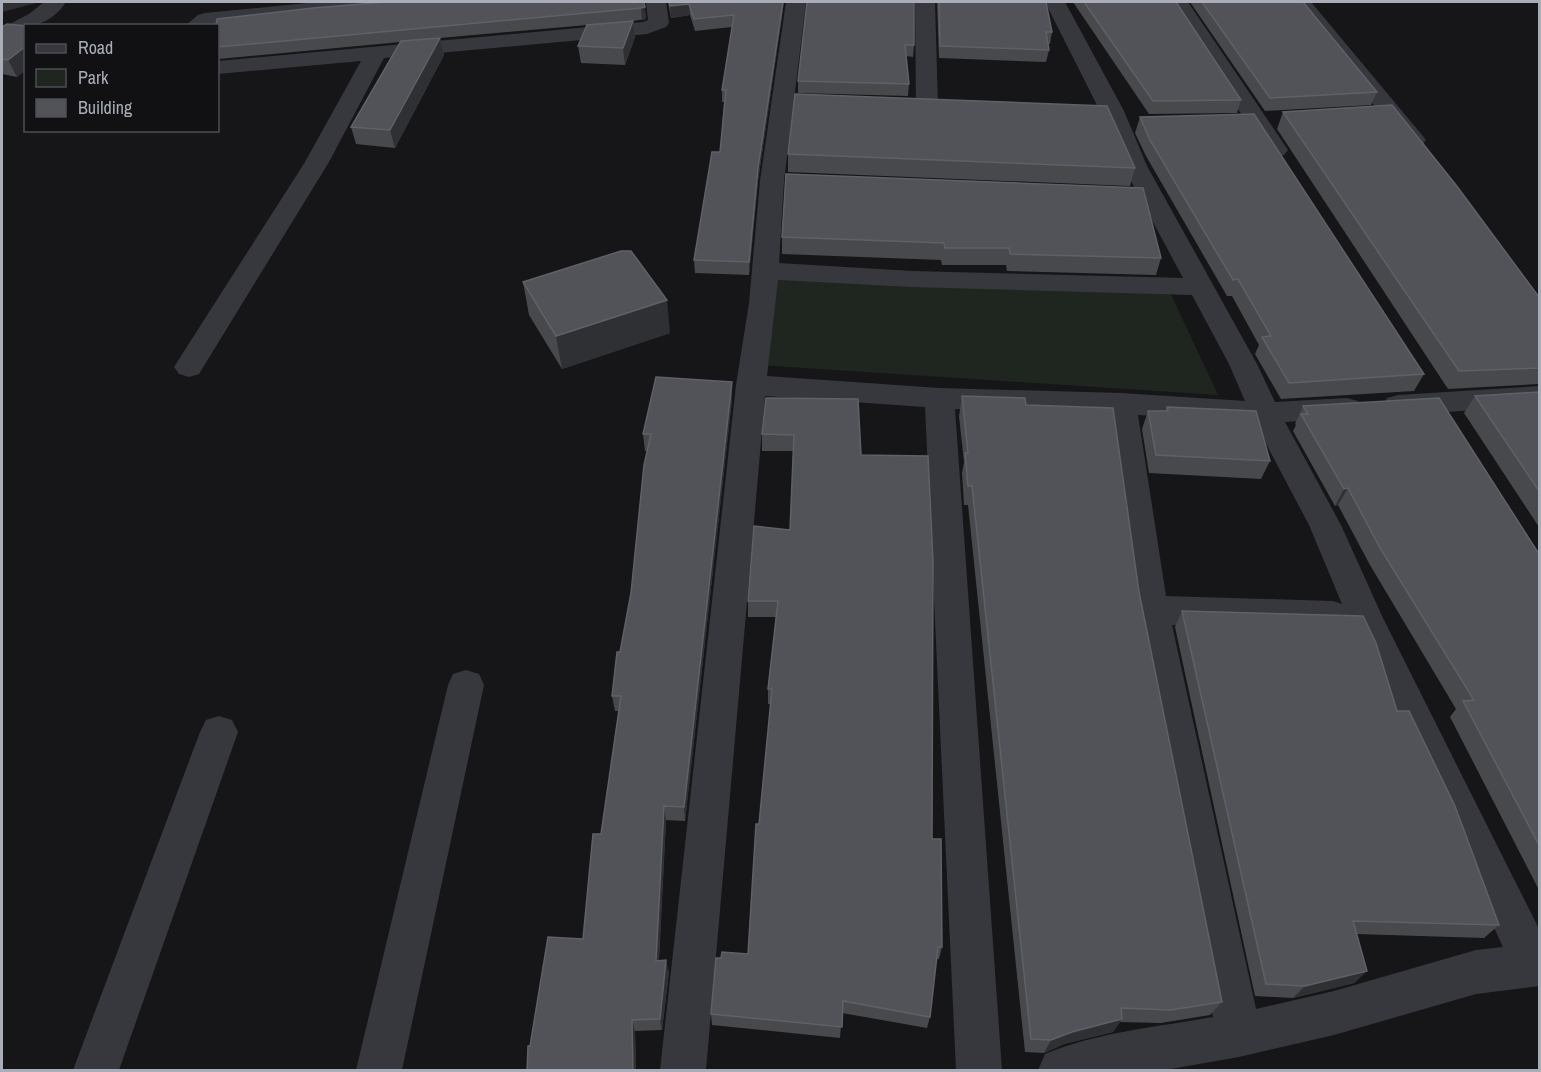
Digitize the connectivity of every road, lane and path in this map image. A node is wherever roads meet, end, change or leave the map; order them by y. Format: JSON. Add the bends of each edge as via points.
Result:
{"nodes":[{"id":1,"x":33,"y":2,"type":"edge"},
{"id":2,"x":57,"y":2,"type":"edge"},
{"id":3,"x":379,"y":2,"type":"edge"},
{"id":4,"x":656,"y":2,"type":"edge"},
{"id":5,"x":796,"y":2,"type":"edge"},
{"id":6,"x":925,"y":2,"type":"edge"},
{"id":7,"x":1055,"y":2,"type":"edge"},
{"id":8,"x":1178,"y":2,"type":"edge"},
{"id":9,"x":1301,"y":2,"type":"edge"},
{"id":10,"x":24,"y":24,"type":"edge"},
{"id":11,"x":25,"y":24,"type":"edge"},
{"id":12,"x":198,"y":24,"type":"edge"},
{"id":13,"x":2,"y":36,"type":"edge"},
{"id":14,"x":375,"y":54,"type":"junction"},
{"id":15,"x":219,"y":67,"type":"edge"},
{"id":16,"x":903,"y":106,"type":"edge"},
{"id":17,"x":927,"y":107,"type":"junction"},
{"id":18,"x":950,"y":108,"type":"edge"},
{"id":19,"x":1429,"y":159,"type":"edge"},
{"id":20,"x":1288,"y":169,"type":"edge"},
{"id":21,"x":765,"y":271,"type":"junction"},
{"id":22,"x":1201,"y":287,"type":"junction"},
{"id":23,"x":189,"y":367,"type":"dead end"},
{"id":24,"x":751,"y":385,"type":"junction"},
{"id":25,"x":1539,"y":396,"type":"edge"},
{"id":26,"x":939,"y":398,"type":"junction"},
{"id":27,"x":1121,"y":404,"type":"junction"},
{"id":28,"x":1265,"y":413,"type":"junction"},
{"id":29,"x":1151,"y":610,"type":"junction"},
{"id":30,"x":1365,"y":616,"type":"junction"},
{"id":31,"x":466,"y":685,"type":"dead end"},
{"id":32,"x":219,"y":732,"type":"dead end"},
{"id":33,"x":1536,"y":964,"type":"edge"},
{"id":34,"x":1239,"y":1035,"type":"junction"},
{"id":35,"x":96,"y":1071,"type":"edge"},
{"id":36,"x":380,"y":1071,"type":"edge"},
{"id":37,"x":683,"y":1071,"type":"edge"},
{"id":38,"x":979,"y":1071,"type":"edge"},
{"id":39,"x":1060,"y":1071,"type":"edge"}],
"edges":[{"from":1,"to":2,"type":"street"},
{"from":2,"to":11,"type":"street"},
{"from":3,"to":12,"type":"street","via":[[218,17]]},
{"from":4,"to":14,"type":"street","via":[[660,18],[654,27]]},
{"from":5,"to":21,"type":"street","via":[[796,102]]},
{"from":6,"to":17,"type":"street"},
{"from":7,"to":22,"type":"street","via":[[1113,117],[1140,196]]},
{"from":8,"to":20,"type":"street"},
{"from":9,"to":19,"type":"street","via":[[1381,114]]},
{"from":10,"to":13,"type":"street"},
{"from":14,"to":15,"type":"street"},
{"from":14,"to":23,"type":"street","via":[[317,162]]},
{"from":16,"to":17,"type":"street"},
{"from":17,"to":18,"type":"street"},
{"from":21,"to":22,"type":"street"},
{"from":21,"to":24,"type":"street"},
{"from":22,"to":28,"type":"street"},
{"from":24,"to":26,"type":"street"},
{"from":24,"to":37,"type":"street"},
{"from":25,"to":28,"type":"street"},
{"from":26,"to":27,"type":"street"},
{"from":26,"to":38,"type":"street"},
{"from":27,"to":28,"type":"street"},
{"from":27,"to":29,"type":"street"},
{"from":28,"to":30,"type":"street","via":[[1325,525]]},
{"from":29,"to":30,"type":"street"},
{"from":29,"to":34,"type":"street"},
{"from":30,"to":33,"type":"street"},
{"from":31,"to":36,"type":"street"},
{"from":32,"to":35,"type":"street"},
{"from":33,"to":34,"type":"street","via":[[1476,972],[1334,1013]]},
{"from":34,"to":39,"type":"street","via":[[1097,1060]]}]}
